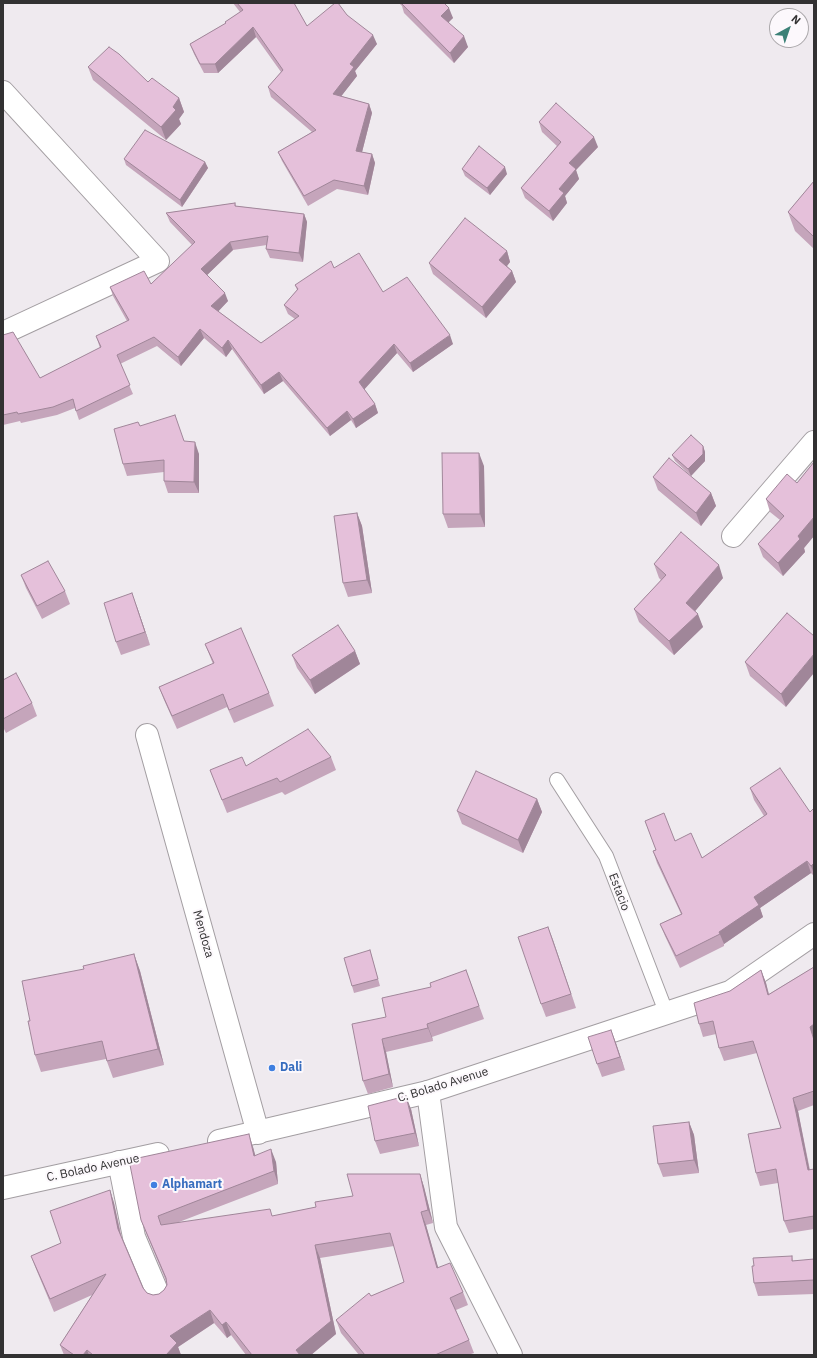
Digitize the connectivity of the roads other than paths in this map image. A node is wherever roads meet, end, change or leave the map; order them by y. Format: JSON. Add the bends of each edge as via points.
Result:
{"nodes":[{"id":1,"x":3,"y":92,"type":"edge"},
{"id":2,"x":3,"y":333,"type":"edge"},
{"id":3,"x":814,"y":442,"type":"edge"},
{"id":4,"x":733,"y":536,"type":"dead end"},
{"id":5,"x":147,"y":735,"type":"dead end"},
{"id":6,"x":557,"y":780,"type":"dead end"},
{"id":7,"x":814,"y":934,"type":"edge"},
{"id":8,"x":666,"y":1012,"type":"junction"},
{"id":9,"x":428,"y":1092,"type":"junction"},
{"id":10,"x":258,"y":1133,"type":"junction"},
{"id":11,"x":119,"y":1162,"type":"junction"},
{"id":12,"x":3,"y":1188,"type":"edge"},
{"id":13,"x":159,"y":1296,"type":"edge"},
{"id":14,"x":511,"y":1355,"type":"edge"}],
"edges":[{"from":1,"to":2,"type":"street","via":[[158,261]]},
{"from":3,"to":4,"type":"street"},
{"from":5,"to":10,"type":"street","name":"Mendoza"},
{"from":6,"to":8,"type":"lane","name":"Estacio","via":[[606,856]]},
{"from":7,"to":8,"type":"street","name":"C. Bolado Avenue","via":[[730,992]]},
{"from":8,"to":9,"type":"street","name":"C. Bolado Avenue"},
{"from":9,"to":10,"type":"street","name":"C. Bolado Avenue"},
{"from":9,"to":14,"type":"street","via":[[446,1227]]},
{"from":10,"to":11,"type":"street","name":"C. Bolado Avenue"},
{"from":11,"to":12,"type":"street","name":"C. Bolado Avenue"},
{"from":11,"to":13,"type":"street","via":[[134,1237]]}]}
